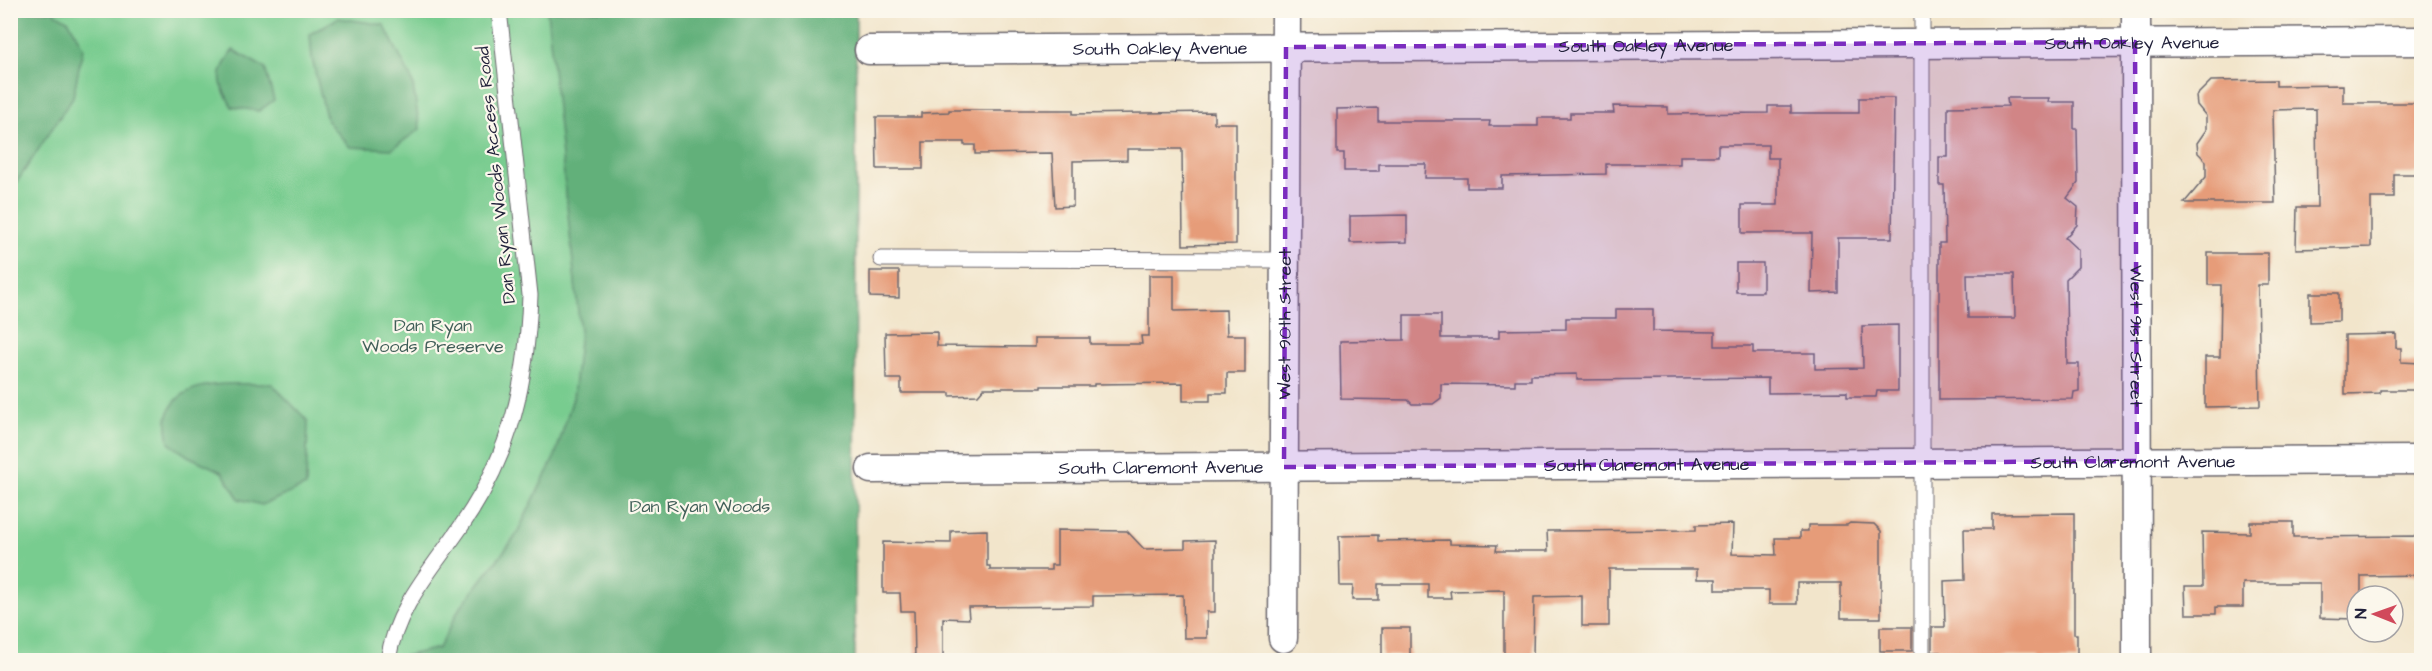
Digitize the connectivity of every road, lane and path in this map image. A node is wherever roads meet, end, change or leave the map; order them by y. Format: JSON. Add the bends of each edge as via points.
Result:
{"nodes":[{"id":1,"x":499,"y":10,"type":"edge"},
{"id":2,"x":1286,"y":10,"type":"edge"},
{"id":3,"x":1922,"y":10,"type":"edge"},
{"id":4,"x":2136,"y":10,"type":"edge"},
{"id":5,"x":2421,"y":40,"type":"edge"},
{"id":6,"x":2136,"y":42,"type":"junction"},
{"id":7,"x":1922,"y":44,"type":"junction"},
{"id":8,"x":1286,"y":47,"type":"junction"},
{"id":9,"x":869,"y":50,"type":"dead end"},
{"id":10,"x":881,"y":259,"type":"dead end"},
{"id":11,"x":1285,"y":260,"type":"junction"},
{"id":12,"x":2421,"y":460,"type":"edge"},
{"id":13,"x":2137,"y":461,"type":"junction"},
{"id":14,"x":1922,"y":463,"type":"junction"},
{"id":15,"x":1284,"y":467,"type":"junction"},
{"id":16,"x":872,"y":469,"type":"dead end"},
{"id":17,"x":1283,"y":638,"type":"dead end"},
{"id":18,"x":388,"y":660,"type":"edge"},
{"id":19,"x":1922,"y":660,"type":"edge"},
{"id":20,"x":2137,"y":660,"type":"edge"}],
"edges":[{"from":1,"to":18,"type":"lane","name":"Dan Ryan Woods Access Road","via":[[530,295],[522,386],[491,477],[410,599],[395,631]]},
{"from":2,"to":8,"type":"street","name":"West 90th Street"},
{"from":3,"to":7,"type":"lane"},
{"from":4,"to":6,"type":"street","name":"West 91st Street"},
{"from":5,"to":6,"type":"street","name":"South Oakley Avenue"},
{"from":6,"to":7,"type":"street","name":"South Oakley Avenue"},
{"from":6,"to":13,"type":"street","name":"West 91st Street"},
{"from":7,"to":8,"type":"street","name":"South Oakley Avenue"},
{"from":7,"to":14,"type":"lane"},
{"from":8,"to":9,"type":"street","name":"South Oakley Avenue"},
{"from":8,"to":11,"type":"street","name":"West 90th Street"},
{"from":10,"to":11,"type":"lane"},
{"from":11,"to":15,"type":"street","name":"West 90th Street"},
{"from":12,"to":13,"type":"street","name":"South Claremont Avenue"},
{"from":13,"to":14,"type":"street","name":"South Claremont Avenue"},
{"from":13,"to":20,"type":"street","name":"West 91st Street"},
{"from":14,"to":15,"type":"street","name":"South Claremont Avenue"},
{"from":14,"to":19,"type":"lane"},
{"from":15,"to":16,"type":"street","name":"South Claremont Avenue"},
{"from":15,"to":17,"type":"street","name":"West 90th Street"}]}
